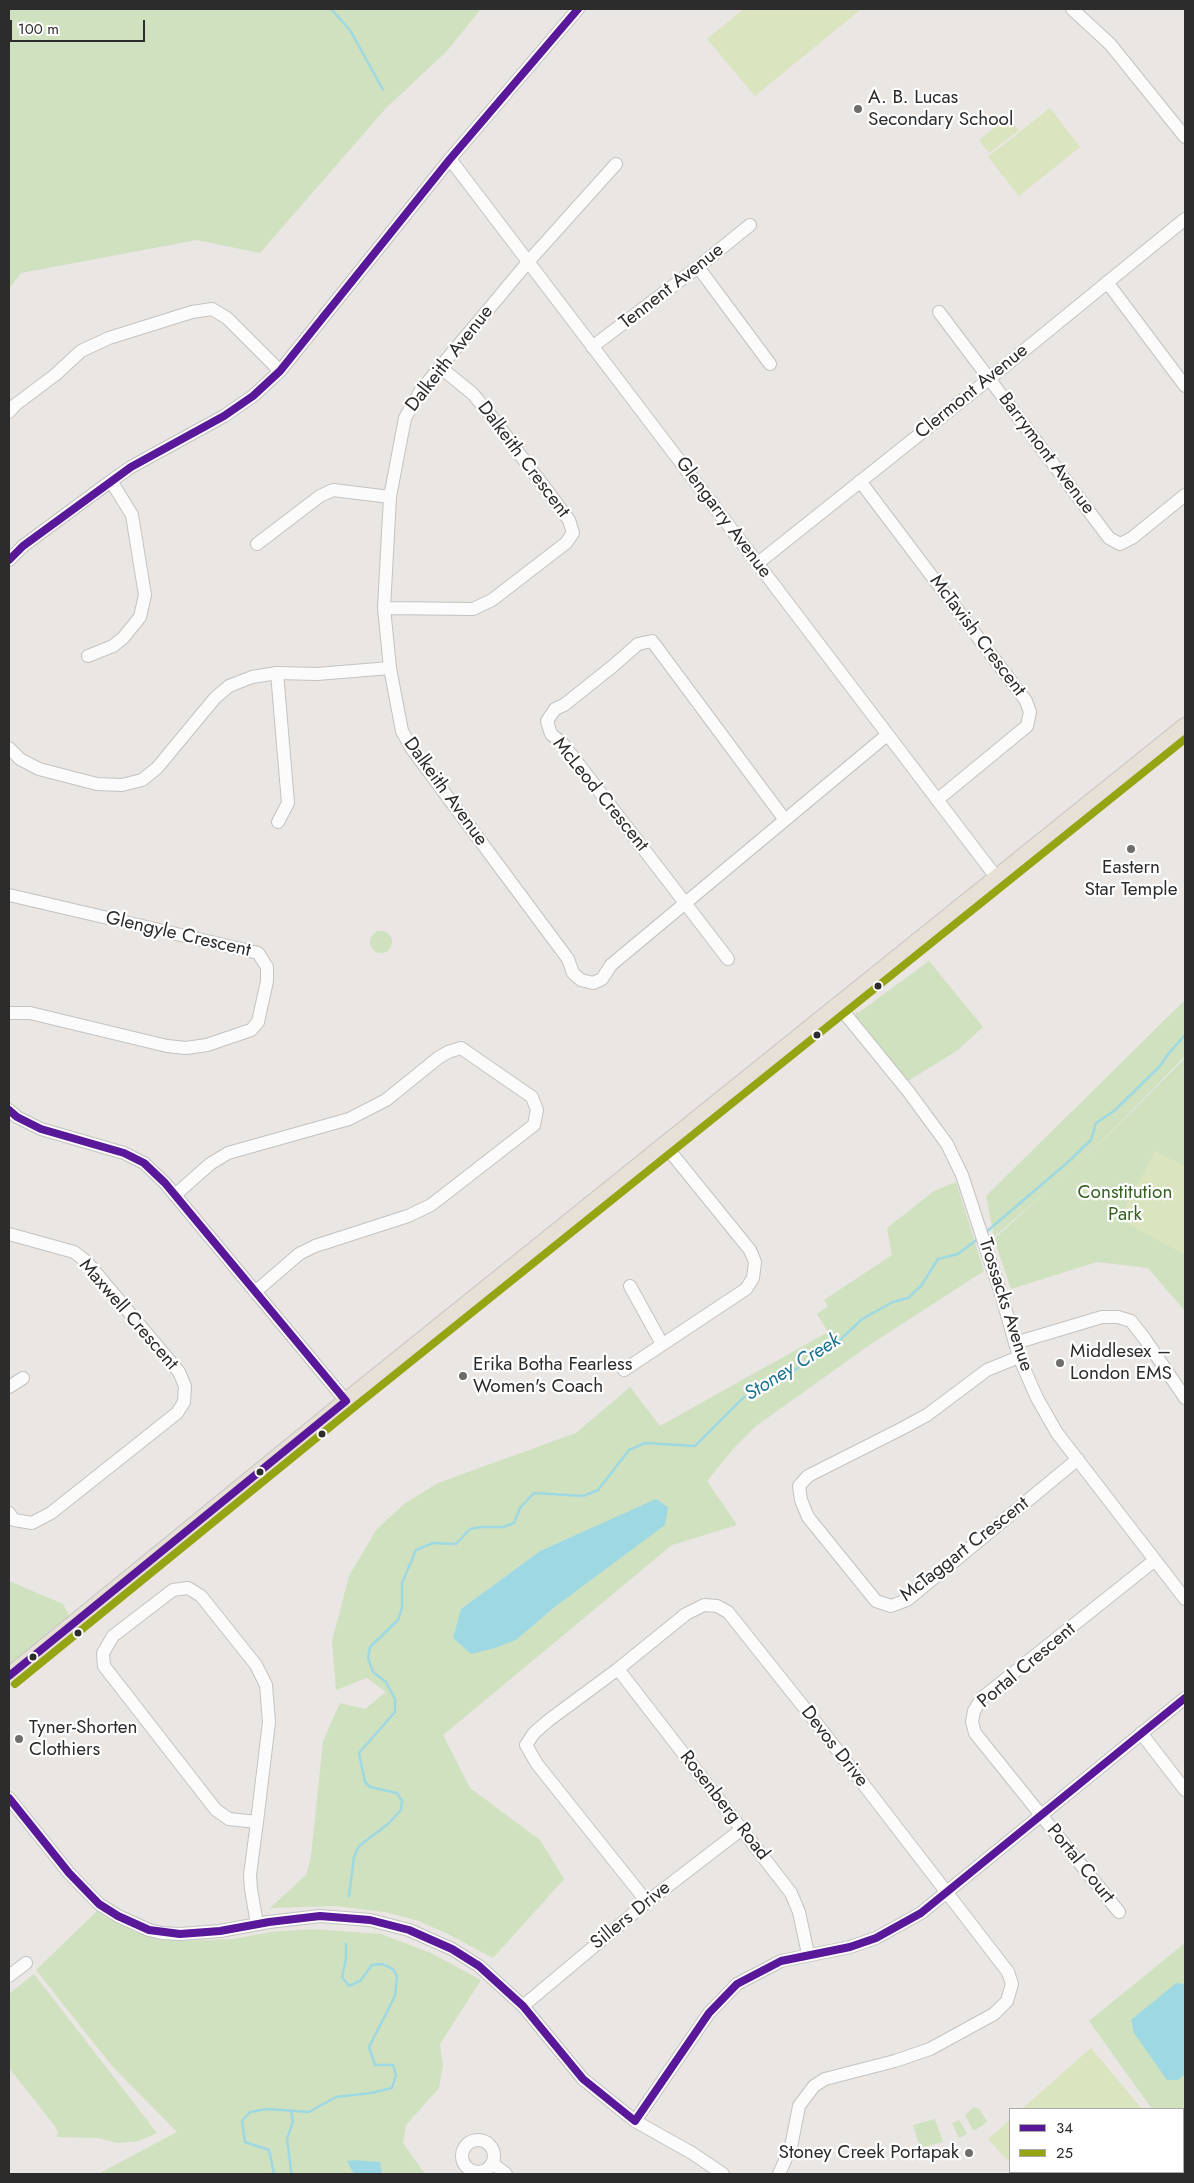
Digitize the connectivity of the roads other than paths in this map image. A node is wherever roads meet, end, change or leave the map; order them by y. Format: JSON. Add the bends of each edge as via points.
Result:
{"nodes":[{"id":1,"x":578,"y":9,"type":"edge"},
{"id":2,"x":1072,"y":9,"type":"edge"},
{"id":3,"x":1185,"y":137,"type":"edge"},
{"id":4,"x":450,"y":159,"type":"junction"},
{"id":5,"x":616,"y":164,"type":"dead end"},
{"id":6,"x":1185,"y":219,"type":"edge"},
{"id":7,"x":750,"y":225,"type":"dead end"},
{"id":8,"x":528,"y":262,"type":"junction"},
{"id":9,"x":698,"y":267,"type":"junction"},
{"id":10,"x":1107,"y":282,"type":"junction"},
{"id":11,"x":939,"y":312,"type":"dead end"},
{"id":12,"x":592,"y":346,"type":"junction"},
{"id":13,"x":770,"y":364,"type":"dead end"},
{"id":14,"x":440,"y":368,"type":"junction"},
{"id":15,"x":280,"y":371,"type":"junction"},
{"id":16,"x":989,"y":379,"type":"junction"},
{"id":17,"x":1185,"y":386,"type":"edge"},
{"id":18,"x":9,"y":412,"type":"edge"},
{"id":19,"x":111,"y":481,"type":"junction"},
{"id":20,"x":860,"y":481,"type":"junction"},
{"id":21,"x":1185,"y":495,"type":"edge"},
{"id":22,"x":390,"y":497,"type":"junction"},
{"id":23,"x":257,"y":544,"type":"dead end"},
{"id":24,"x":9,"y":560,"type":"edge"},
{"id":25,"x":758,"y":563,"type":"junction"},
{"id":26,"x":384,"y":608,"type":"junction"},
{"id":27,"x":88,"y":656,"type":"dead end"},
{"id":28,"x":390,"y":668,"type":"junction"},
{"id":29,"x":277,"y":673,"type":"junction"},
{"id":30,"x":1185,"y":726,"type":"edge"},
{"id":31,"x":887,"y":735,"type":"junction"},
{"id":32,"x":9,"y":748,"type":"edge"},
{"id":33,"x":937,"y":800,"type":"junction"},
{"id":34,"x":785,"y":820,"type":"junction"},
{"id":35,"x":278,"y":822,"type":"dead end"},
{"id":36,"x":996,"y":877,"type":"junction"},
{"id":37,"x":9,"y":895,"type":"edge"},
{"id":38,"x":685,"y":903,"type":"junction"},
{"id":39,"x":728,"y":959,"type":"dead end"},
{"id":40,"x":838,"y":1005,"type":"junction"},
{"id":41,"x":9,"y":1013,"type":"edge"},
{"id":42,"x":9,"y":1110,"type":"edge"},
{"id":43,"x":664,"y":1144,"type":"junction"},
{"id":44,"x":175,"y":1195,"type":"junction"},
{"id":45,"x":9,"y":1234,"type":"edge"},
{"id":46,"x":630,"y":1286,"type":"dead end"},
{"id":47,"x":255,"y":1292,"type":"junction"},
{"id":48,"x":1015,"y":1343,"type":"junction"},
{"id":49,"x":662,"y":1344,"type":"junction"},
{"id":50,"x":1019,"y":1357,"type":"junction"},
{"id":51,"x":624,"y":1370,"type":"dead end"},
{"id":52,"x":23,"y":1378,"type":"dead end"},
{"id":53,"x":9,"y":1387,"type":"edge"},
{"id":54,"x":1185,"y":1398,"type":"edge"},
{"id":55,"x":346,"y":1401,"type":"junction"},
{"id":56,"x":1078,"y":1459,"type":"junction"},
{"id":57,"x":9,"y":1513,"type":"edge"},
{"id":58,"x":1155,"y":1560,"type":"junction"},
{"id":59,"x":1185,"y":1599,"type":"edge"},
{"id":60,"x":618,"y":1670,"type":"junction"},
{"id":61,"x":9,"y":1676,"type":"edge"},
{"id":62,"x":1185,"y":1698,"type":"edge"},
{"id":63,"x":1141,"y":1733,"type":"junction"},
{"id":64,"x":1185,"y":1790,"type":"edge"},
{"id":65,"x":9,"y":1798,"type":"edge"},
{"id":66,"x":1040,"y":1815,"type":"junction"},
{"id":67,"x":257,"y":1822,"type":"junction"},
{"id":68,"x":742,"y":1829,"type":"junction"},
{"id":69,"x":947,"y":1893,"type":"junction"},
{"id":70,"x":646,"y":1902,"type":"junction"},
{"id":71,"x":1119,"y":1912,"type":"dead end"},
{"id":72,"x":257,"y":1924,"type":"junction"},
{"id":73,"x":808,"y":1954,"type":"junction"},
{"id":74,"x":26,"y":1963,"type":"dead end"},
{"id":75,"x":9,"y":1976,"type":"edge"},
{"id":76,"x":523,"y":2006,"type":"junction"},
{"id":77,"x":635,"y":2121,"type":"junction"},
{"id":78,"x":492,"y":2163,"type":"dead end"},
{"id":79,"x":506,"y":2174,"type":"edge"},
{"id":80,"x":723,"y":2174,"type":"edge"},
{"id":81,"x":779,"y":2174,"type":"edge"}],
"edges":[{"from":1,"to":4,"type":"street"},
{"from":2,"to":3,"type":"street","via":[[1110,44]]},
{"from":4,"to":8,"type":"street","name":"Glengarry Avenue"},
{"from":4,"to":15,"type":"street"},
{"from":5,"to":8,"type":"street","name":"Dalkeith Avenue"},
{"from":6,"to":10,"type":"street","name":"Clermont Avenue"},
{"from":7,"to":9,"type":"street","name":"Tennent Avenue"},
{"from":8,"to":12,"type":"street","name":"Glengarry Avenue"},
{"from":8,"to":14,"type":"street","name":"Dalkeith Avenue"},
{"from":9,"to":12,"type":"street","name":"Tennent Avenue"},
{"from":9,"to":13,"type":"street"},
{"from":10,"to":16,"type":"street","name":"Clermont Avenue"},
{"from":10,"to":17,"type":"street"},
{"from":11,"to":16,"type":"street","name":"Barrymont Avenue"},
{"from":12,"to":25,"type":"street","name":"Glengarry Avenue"},
{"from":14,"to":22,"type":"street","name":"Dalkeith Avenue","via":[[421,390],[405,418]]},
{"from":14,"to":26,"type":"street","name":"Dalkeith Crescent","via":[[473,394],[495,421],[569,520],[573,532],[566,543],[499,594],[472,608]]},
{"from":15,"to":18,"type":"street","via":[[227,318],[212,309],[192,312],[109,338],[81,351]]},
{"from":15,"to":19,"type":"street","via":[[224,416]]},
{"from":16,"to":20,"type":"street","name":"Clermont Avenue"},
{"from":16,"to":21,"type":"street","name":"Barrymont Avenue","via":[[1108,538],[1120,544],[1132,538]]},
{"from":19,"to":24,"type":"street"},
{"from":19,"to":27,"type":"street","via":[[132,515],[145,595],[140,617],[123,638],[113,646]]},
{"from":20,"to":25,"type":"street","name":"Clermont Avenue"},
{"from":20,"to":33,"type":"street","name":"McTavish Crescent","via":[[1026,701],[1030,712],[1027,726]]},
{"from":22,"to":23,"type":"street","via":[[333,490],[320,496]]},
{"from":22,"to":26,"type":"street","name":"Dalkeith Avenue"},
{"from":25,"to":31,"type":"street","name":"Glengarry Avenue"},
{"from":26,"to":28,"type":"street","name":"Dalkeith Avenue"},
{"from":28,"to":29,"type":"street","via":[[317,674]]},
{"from":28,"to":38,"type":"street","name":"Dalkeith Avenue","via":[[402,731],[412,749],[580,980],[592,983],[602,979],[611,965]]},
{"from":29,"to":32,"type":"street","via":[[252,677],[229,686],[215,698],[157,768],[142,780],[122,785],[97,784],[39,769],[20,759]]},
{"from":29,"to":35,"type":"street","via":[[288,803]]},
{"from":30,"to":36,"type":"main road"},
{"from":31,"to":33,"type":"street","name":"Glengarry Avenue"},
{"from":31,"to":34,"type":"street","name":"Dalkeith Avenue"},
{"from":33,"to":36,"type":"street","name":"Glengarry Avenue"},
{"from":34,"to":38,"type":"street","name":"Dalkeith Avenue"},
{"from":34,"to":38,"type":"street","name":"McLeod Crescent","via":[[652,641],[638,644],[614,666],[555,709],[547,721],[551,734],[563,744]]},
{"from":36,"to":40,"type":"main road"},
{"from":37,"to":41,"type":"street","name":"Glengyle Crescent","via":[[258,953],[267,967],[267,981],[258,1022],[251,1030],[208,1045],[186,1048],[30,1013]]},
{"from":38,"to":39,"type":"street","name":"McLeod Crescent"},
{"from":40,"to":43,"type":"main road"},
{"from":40,"to":48,"type":"street","name":"Trossacks Avenue","via":[[947,1144],[962,1175]]},
{"from":42,"to":44,"type":"street","via":[[41,1129],[124,1153],[144,1163]]},
{"from":43,"to":49,"type":"street","via":[[750,1250],[755,1262],[753,1278],[746,1289]]},
{"from":43,"to":55,"type":"main road"},
{"from":44,"to":47,"type":"street"},
{"from":44,"to":47,"type":"street","via":[[210,1164],[228,1153],[349,1119],[386,1100],[438,1058],[461,1048],[532,1096],[537,1110],[534,1125],[431,1205],[408,1216],[315,1246],[299,1254]]},
{"from":45,"to":57,"type":"street","name":"Maxwell Crescent","via":[[74,1252],[87,1262],[179,1372],[185,1386],[184,1402],[177,1412],[51,1513],[32,1524],[14,1520]]},
{"from":46,"to":49,"type":"street"},
{"from":47,"to":55,"type":"street"},
{"from":48,"to":50,"type":"street","name":"Trossacks Avenue"},
{"from":48,"to":54,"type":"street","via":[[1102,1317],[1118,1317],[1131,1322]]},
{"from":49,"to":51,"type":"street"},
{"from":50,"to":56,"type":"street","name":"Trossacks Avenue","via":[[1057,1434]]},
{"from":50,"to":56,"type":"street","name":"McTaggart Crescent","via":[[987,1370],[927,1415],[808,1476],[800,1486],[801,1500],[808,1517],[876,1601],[891,1606],[908,1600]]},
{"from":52,"to":53,"type":"street"},
{"from":55,"to":61,"type":"main road"},
{"from":56,"to":58,"type":"street","name":"Trossacks Avenue"},
{"from":58,"to":59,"type":"street","name":"Trossacks Avenue"},
{"from":58,"to":66,"type":"street","name":"Portal Crescent","via":[[982,1698],[974,1711],[975,1733]]},
{"from":60,"to":68,"type":"street","name":"Rosenberg Road"},
{"from":60,"to":69,"type":"street","name":"Devos Drive","via":[[695,1608],[717,1606],[728,1612]]},
{"from":60,"to":70,"type":"street","name":"Devos Drive","via":[[549,1720],[526,1745],[537,1764]]},
{"from":62,"to":63,"type":"street"},
{"from":63,"to":64,"type":"street"},
{"from":63,"to":66,"type":"street"},
{"from":65,"to":72,"type":"street","via":[[69,1874],[99,1904],[118,1916],[162,1933],[220,1931]]},
{"from":66,"to":69,"type":"street"},
{"from":66,"to":71,"type":"street","name":"Portal Court"},
{"from":67,"to":67,"type":"street","via":[[229,1819],[216,1810],[104,1666],[104,1653],[113,1636],[173,1590],[188,1588],[201,1596],[256,1665],[266,1684],[269,1722]]},
{"from":67,"to":72,"type":"street","via":[[250,1875]]},
{"from":68,"to":70,"type":"street","name":"Sillers Drive"},
{"from":68,"to":73,"type":"street","name":"Rosenberg Road","via":[[790,1893],[799,1912]]},
{"from":69,"to":73,"type":"street","via":[[921,1913],[882,1935],[850,1947]]},
{"from":69,"to":81,"type":"street","name":"Devos Drive","via":[[1008,1972],[1012,1984],[1007,2001],[994,2014],[930,2049],[825,2078],[814,2086],[800,2106],[791,2147]]},
{"from":70,"to":76,"type":"street","name":"Sillers Drive"},
{"from":72,"to":76,"type":"street","via":[[320,1916],[370,1920],[409,1930],[452,1949],[479,1966]]},
{"from":73,"to":77,"type":"street","via":[[781,1961],[737,1984],[709,2013]]},
{"from":74,"to":75,"type":"street"},
{"from":76,"to":77,"type":"street","via":[[583,2079]]},
{"from":77,"to":80,"type":"street"},
{"from":78,"to":79,"type":"street"}]}
